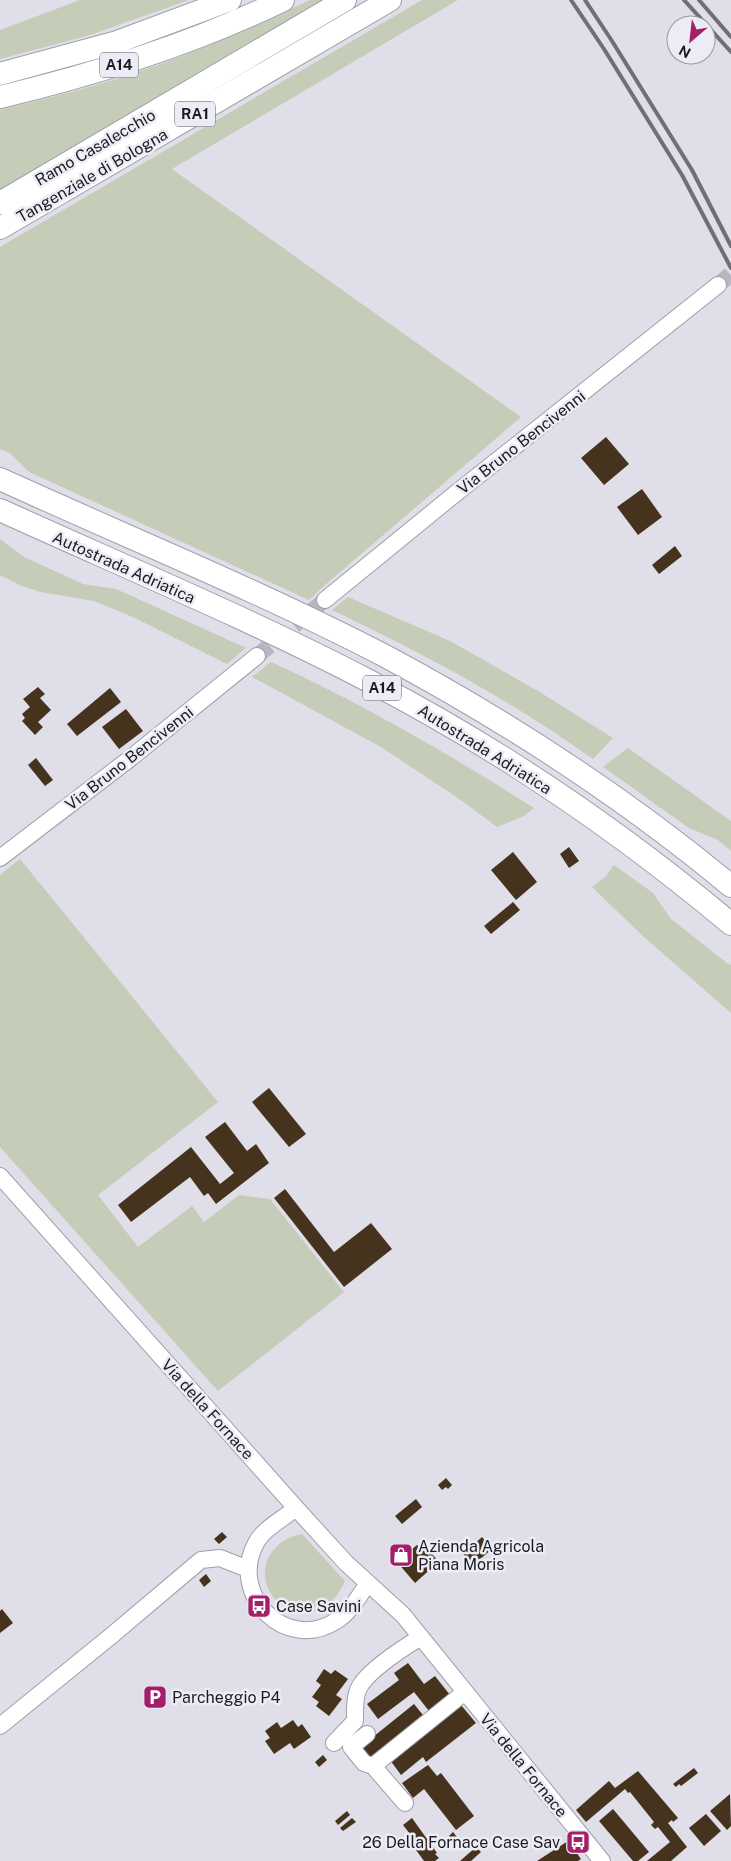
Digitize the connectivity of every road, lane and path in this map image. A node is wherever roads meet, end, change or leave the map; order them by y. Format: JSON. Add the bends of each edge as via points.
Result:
{"nodes":[{"id":1,"x":230,"y":0,"type":"edge"},
{"id":2,"x":283,"y":0,"type":"edge"},
{"id":3,"x":345,"y":0,"type":"edge"},
{"id":4,"x":390,"y":0,"type":"edge"},
{"id":5,"x":0,"y":74,"type":"edge"},
{"id":6,"x":0,"y":97,"type":"edge"},
{"id":7,"x":0,"y":203,"type":"edge"},
{"id":8,"x":0,"y":228,"type":"edge"},
{"id":9,"x":718,"y":285,"type":"tunnel mouth"},
{"id":10,"x":0,"y":479,"type":"edge"},
{"id":11,"x":0,"y":510,"type":"edge"},
{"id":12,"x":325,"y":600,"type":"tunnel mouth"},
{"id":13,"x":257,"y":656,"type":"tunnel mouth"},
{"id":14,"x":0,"y":858,"type":"edge"},
{"id":15,"x":731,"y":886,"type":"edge"},
{"id":16,"x":731,"y":924,"type":"edge"},
{"id":17,"x":0,"y":1176,"type":"edge"},
{"id":18,"x":296,"y":1508,"type":"junction"},
{"id":19,"x":248,"y":1569,"type":"junction"},
{"id":20,"x":368,"y":1583,"type":"junction"},
{"id":21,"x":421,"y":1637,"type":"junction"},
{"id":22,"x":465,"y":1692,"type":"junction"},
{"id":23,"x":0,"y":1726,"type":"edge"},
{"id":24,"x":366,"y":1734,"type":"dead end"},
{"id":25,"x":334,"y":1743,"type":"dead end"},
{"id":26,"x":373,"y":1766,"type":"junction"},
{"id":27,"x":404,"y":1803,"type":"dead end"},
{"id":28,"x":602,"y":1861,"type":"edge"}],
"edges":[{"from":1,"to":5,"type":"highway","via":[[135,36]]},
{"from":2,"to":6,"type":"highway","number":"A14","via":[[122,64]]},
{"from":3,"to":7,"type":"highway","name":"Ramo Casalecchio"},
{"from":4,"to":8,"type":"highway","name":"Tangenziale di Bologna","number":"RA1"},
{"from":9,"to":12,"type":"street","name":"Via Bruno Bencivenni"},
{"from":10,"to":15,"type":"highway","name":"Autostrada Adriatica","number":"A14","via":[[313,620],[443,688],[611,795]]},
{"from":11,"to":16,"type":"highway","name":"Autostrada Adriatica","number":"A14","via":[[301,648],[411,704],[495,753],[601,824]]},
{"from":13,"to":14,"type":"street","name":"Via Bruno Bencivenni"},
{"from":17,"to":18,"type":"street","name":"Via della Fornace"},
{"from":18,"to":19,"type":"street","via":[[263,1533],[250,1554]]},
{"from":18,"to":20,"type":"street","name":"Via della Fornace"},
{"from":19,"to":20,"type":"street","via":[[250,1590],[265,1613],[283,1625],[304,1630],[336,1622],[348,1612]]},
{"from":19,"to":23,"type":"street","via":[[220,1558],[201,1560]]},
{"from":20,"to":21,"type":"street","name":"Via della Fornace","via":[[403,1615]]},
{"from":21,"to":22,"type":"street","name":"Via della Fornace"},
{"from":21,"to":25,"type":"street","via":[[402,1648],[361,1684],[355,1704],[355,1721]]},
{"from":22,"to":26,"type":"street"},
{"from":22,"to":28,"type":"street","name":"Via della Fornace"},
{"from":24,"to":26,"type":"street","via":[[351,1747],[364,1762]]},
{"from":26,"to":27,"type":"street"}]}
